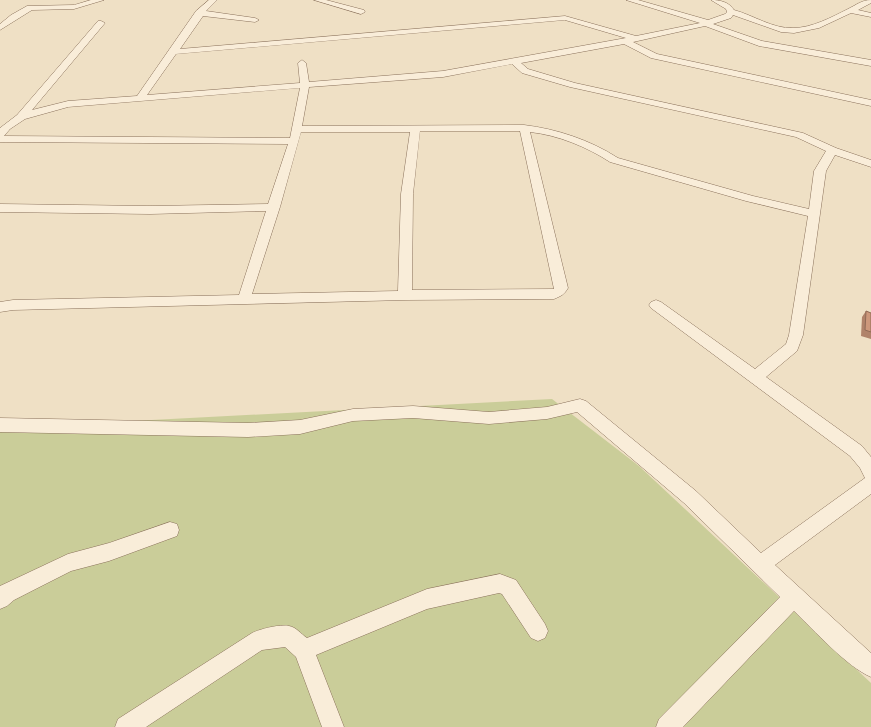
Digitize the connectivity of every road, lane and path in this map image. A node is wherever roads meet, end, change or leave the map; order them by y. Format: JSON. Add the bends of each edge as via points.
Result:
{"nodes":[{"id":1,"x":100,"y":0,"type":"edge"},
{"id":2,"x":213,"y":0,"type":"edge"},
{"id":3,"x":318,"y":0,"type":"edge"},
{"id":4,"x":630,"y":0,"type":"edge"},
{"id":5,"x":715,"y":0,"type":"edge"},
{"id":6,"x":870,"y":0,"type":"edge"},
{"id":7,"x":851,"y":11,"type":"junction"},
{"id":8,"x":361,"y":12,"type":"dead end"},
{"id":9,"x":731,"y":12,"type":"junction"},
{"id":10,"x":199,"y":13,"type":"junction"},
{"id":11,"x":871,"y":15,"type":"edge"},
{"id":12,"x":255,"y":20,"type":"dead end"},
{"id":13,"x":101,"y":23,"type":"dead end"},
{"id":14,"x":707,"y":24,"type":"junction"},
{"id":15,"x":0,"y":28,"type":"edge"},
{"id":16,"x":636,"y":39,"type":"junction"},
{"id":17,"x":625,"y":41,"type":"junction"},
{"id":18,"x":173,"y":52,"type":"junction"},
{"id":19,"x":515,"y":62,"type":"junction"},
{"id":20,"x":302,"y":63,"type":"dead end"},
{"id":21,"x":871,"y":63,"type":"edge"},
{"id":22,"x":305,"y":84,"type":"junction"},
{"id":23,"x":141,"y":99,"type":"junction"},
{"id":24,"x":871,"y":102,"type":"edge"},
{"id":25,"x":20,"y":118,"type":"junction"},
{"id":26,"x":524,"y":128,"type":"junction"},
{"id":27,"x":297,"y":129,"type":"junction"},
{"id":28,"x":415,"y":129,"type":"junction"},
{"id":29,"x":0,"y":134,"type":"edge"},
{"id":30,"x":0,"y":139,"type":"edge"},
{"id":31,"x":294,"y":141,"type":"junction"},
{"id":32,"x":832,"y":150,"type":"junction"},
{"id":33,"x":871,"y":164,"type":"edge"},
{"id":34,"x":274,"y":207,"type":"junction"},
{"id":35,"x":0,"y":208,"type":"edge"},
{"id":36,"x":814,"y":214,"type":"junction"},
{"id":37,"x":405,"y":295,"type":"junction"},
{"id":38,"x":244,"y":299,"type":"junction"},
{"id":39,"x":656,"y":305,"type":"dead end"},
{"id":40,"x":0,"y":306,"type":"edge"},
{"id":41,"x":755,"y":377,"type":"junction"},
{"id":42,"x":0,"y":425,"type":"edge"},
{"id":43,"x":871,"y":473,"type":"edge"},
{"id":44,"x":871,"y":484,"type":"edge"},
{"id":45,"x":170,"y":530,"type":"dead end"},
{"id":46,"x":760,"y":565,"type":"junction"},
{"id":47,"x":794,"y":597,"type":"junction"},
{"id":48,"x":0,"y":599,"type":"edge"},
{"id":49,"x":538,"y":631,"type":"dead end"},
{"id":50,"x":304,"y":650,"type":"junction"},
{"id":51,"x":871,"y":666,"type":"edge"},
{"id":52,"x":126,"y":727,"type":"edge"},
{"id":53,"x":333,"y":727,"type":"edge"},
{"id":54,"x":667,"y":727,"type":"edge"}],
"edges":[{"from":1,"to":15,"type":"street","via":[[74,7],[30,8]]},
{"from":2,"to":10,"type":"street"},
{"from":3,"to":8,"type":"street"},
{"from":4,"to":14,"type":"street"},
{"from":5,"to":9,"type":"street"},
{"from":6,"to":7,"type":"street"},
{"from":7,"to":9,"type":"street","via":[[796,31]]},
{"from":7,"to":11,"type":"street"},
{"from":9,"to":14,"type":"street","via":[[728,16]]},
{"from":10,"to":12,"type":"street"},
{"from":10,"to":18,"type":"street"},
{"from":13,"to":25,"type":"street"},
{"from":14,"to":16,"type":"street"},
{"from":14,"to":21,"type":"street","via":[[759,44]]},
{"from":16,"to":17,"type":"street"},
{"from":16,"to":18,"type":"street","via":[[565,18]]},
{"from":17,"to":19,"type":"street"},
{"from":17,"to":24,"type":"street","via":[[654,56]]},
{"from":18,"to":23,"type":"street","via":[[157,71]]},
{"from":19,"to":22,"type":"street","via":[[442,74]]},
{"from":19,"to":32,"type":"street","via":[[525,71],[587,88],[799,135]]},
{"from":20,"to":22,"type":"street"},
{"from":22,"to":23,"type":"street"},
{"from":22,"to":27,"type":"street"},
{"from":23,"to":25,"type":"street","via":[[68,104]]},
{"from":25,"to":29,"type":"street","via":[[5,127]]},
{"from":26,"to":28,"type":"street"},
{"from":26,"to":36,"type":"street","via":[[562,136],[598,150],[614,160],[750,200]]},
{"from":26,"to":37,"type":"street","via":[[561,288],[559,292]]},
{"from":27,"to":28,"type":"street"},
{"from":27,"to":31,"type":"street"},
{"from":28,"to":37,"type":"street","via":[[407,194]]},
{"from":30,"to":31,"type":"street"},
{"from":31,"to":34,"type":"street"},
{"from":32,"to":33,"type":"street"},
{"from":32,"to":36,"type":"street","via":[[820,172]]},
{"from":34,"to":35,"type":"street","via":[[150,210]]},
{"from":34,"to":38,"type":"street"},
{"from":36,"to":41,"type":"street","via":[[792,347]]},
{"from":37,"to":38,"type":"street"},
{"from":38,"to":40,"type":"street"},
{"from":39,"to":41,"type":"street"},
{"from":41,"to":43,"type":"street","via":[[856,451]]},
{"from":42,"to":46,"type":"street","via":[[248,430],[300,427],[353,415],[413,412],[489,418],[547,413],[580,405],[690,497]]},
{"from":44,"to":46,"type":"street"},
{"from":45,"to":48,"type":"street","via":[[109,552],[68,563],[7,593]]},
{"from":46,"to":47,"type":"street"},
{"from":47,"to":51,"type":"street"},
{"from":47,"to":54,"type":"street"},
{"from":49,"to":50,"type":"street","via":[[509,587],[500,582],[427,599]]},
{"from":50,"to":52,"type":"street","via":[[288,636],[259,640]]},
{"from":50,"to":53,"type":"street"}]}
